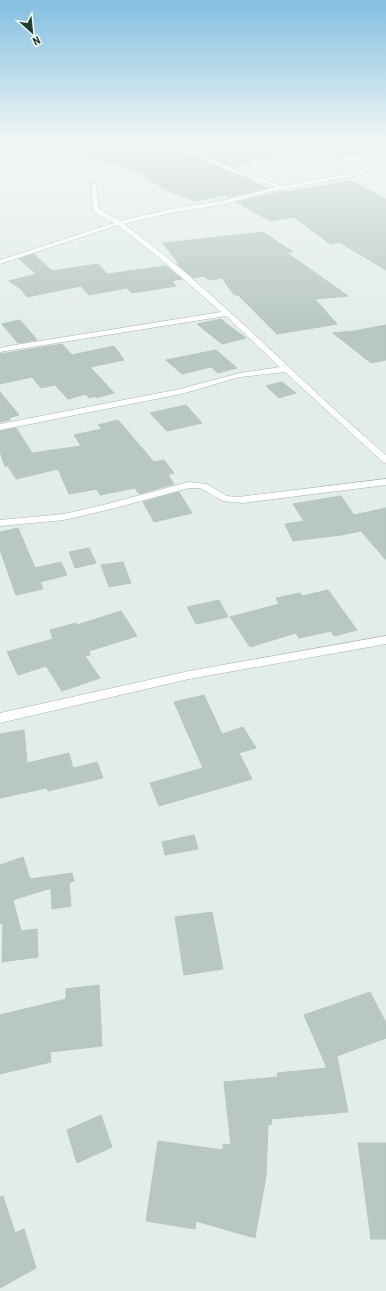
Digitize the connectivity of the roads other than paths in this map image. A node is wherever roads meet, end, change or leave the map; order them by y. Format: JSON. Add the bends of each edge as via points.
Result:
{"nodes":[{"id":1,"x":95,"y":202,"type":"edge"},
{"id":2,"x":225,"y":202,"type":"edge"},
{"id":3,"x":120,"y":223,"type":"junction"},
{"id":4,"x":0,"y":262,"type":"edge"},
{"id":5,"x":228,"y":313,"type":"junction"},
{"id":6,"x":0,"y":350,"type":"edge"},
{"id":7,"x":286,"y":369,"type":"junction"},
{"id":8,"x":0,"y":427,"type":"edge"},
{"id":9,"x":386,"y":460,"type":"edge"},
{"id":10,"x":386,"y":482,"type":"edge"},
{"id":11,"x":0,"y":523,"type":"edge"},
{"id":12,"x":386,"y":640,"type":"edge"},
{"id":13,"x":0,"y":718,"type":"edge"}],
"edges":[{"from":1,"to":3,"type":"street","via":[[96,210],[100,214]]},
{"from":2,"to":3,"type":"street","via":[[156,213]]},
{"from":3,"to":4,"type":"street"},
{"from":3,"to":5,"type":"street"},
{"from":5,"to":6,"type":"street"},
{"from":5,"to":7,"type":"street"},
{"from":7,"to":8,"type":"street","via":[[240,375],[200,387]]},
{"from":7,"to":9,"type":"street"},
{"from":10,"to":11,"type":"street","via":[[243,500],[221,498],[206,486],[189,485],[65,517]]},
{"from":12,"to":13,"type":"street","via":[[189,675]]}]}
